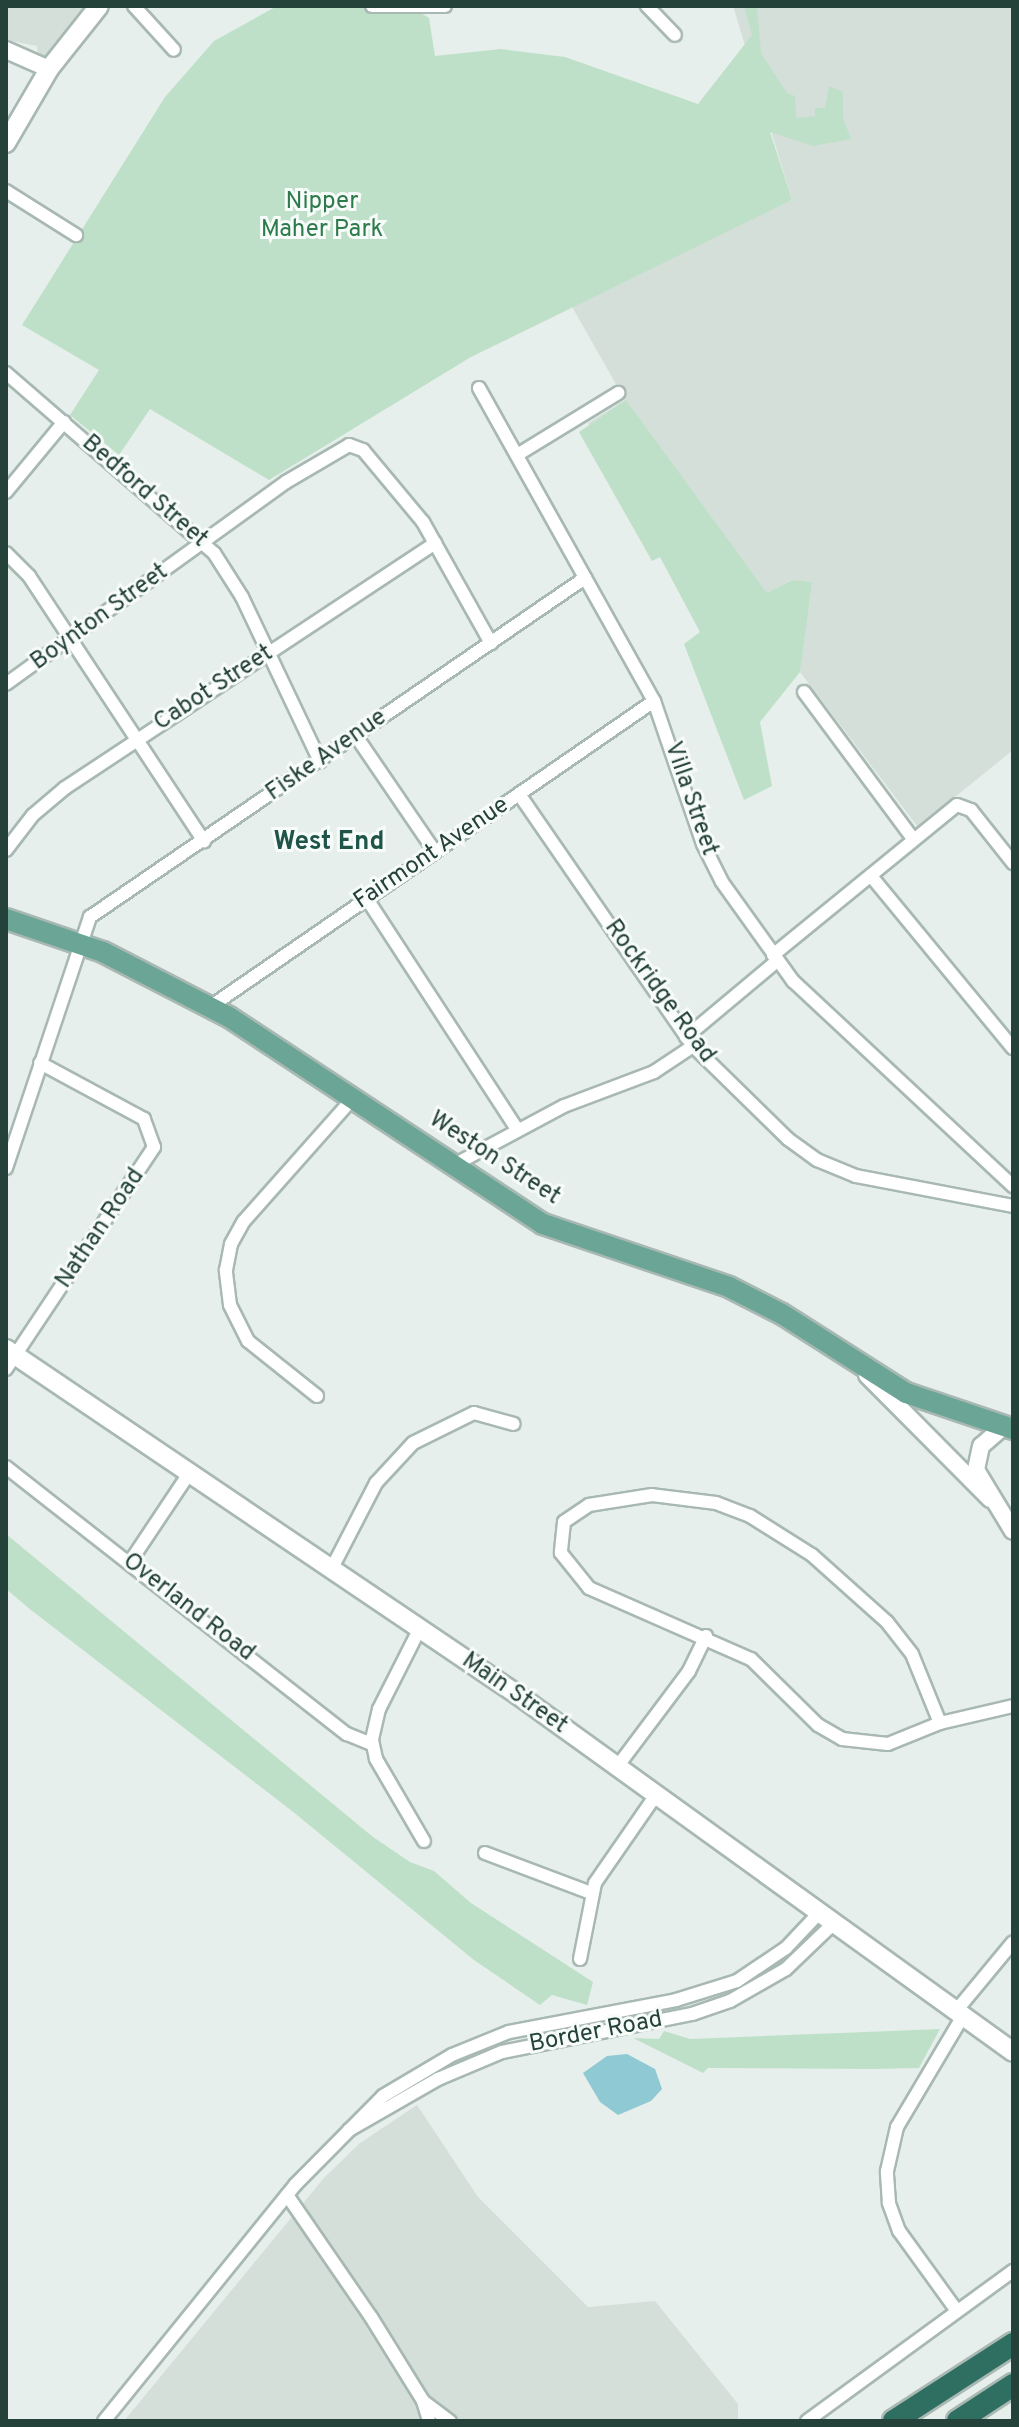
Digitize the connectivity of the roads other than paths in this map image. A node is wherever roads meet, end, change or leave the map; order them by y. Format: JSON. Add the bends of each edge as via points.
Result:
{"nodes":[{"id":1,"x":99,"y":6,"type":"edge"},
{"id":2,"x":134,"y":6,"type":"edge"},
{"id":3,"x":372,"y":6,"type":"edge"},
{"id":4,"x":445,"y":6,"type":"edge"},
{"id":5,"x":647,"y":6,"type":"edge"},
{"id":6,"x":675,"y":35,"type":"dead end"},
{"id":7,"x":6,"y":50,"type":"edge"},
{"id":8,"x":174,"y":50,"type":"dead end"},
{"id":9,"x":49,"y":69,"type":"junction"},
{"id":10,"x":6,"y":143,"type":"edge"},
{"id":11,"x":6,"y":191,"type":"edge"},
{"id":12,"x":76,"y":235,"type":"dead end"},
{"id":13,"x":6,"y":373,"type":"edge"},
{"id":14,"x":479,"y":388,"type":"dead end"},
{"id":15,"x":618,"y":393,"type":"dead end"},
{"id":16,"x":64,"y":422,"type":"junction"},
{"id":17,"x":517,"y":455,"type":"junction"},
{"id":18,"x":6,"y":492,"type":"edge"},
{"id":19,"x":204,"y":542,"type":"junction"},
{"id":20,"x":435,"y":543,"type":"junction"},
{"id":21,"x":6,"y":553,"type":"edge"},
{"id":22,"x":585,"y":578,"type":"junction"},
{"id":23,"x":72,"y":641,"type":"junction"},
{"id":24,"x":491,"y":643,"type":"junction"},
{"id":25,"x":268,"y":653,"type":"junction"},
{"id":26,"x":6,"y":684,"type":"edge"},
{"id":27,"x":804,"y":692,"type":"dead end"},
{"id":28,"x":654,"y":701,"type":"junction"},
{"id":29,"x":356,"y":736,"type":"junction"},
{"id":30,"x":137,"y":739,"type":"junction"},
{"id":31,"x":320,"y":761,"type":"junction"},
{"id":32,"x":519,"y":794,"type":"junction"},
{"id":33,"x":913,"y":839,"type":"junction"},
{"id":34,"x":204,"y":841,"type":"junction"},
{"id":35,"x":6,"y":850,"type":"edge"},
{"id":36,"x":435,"y":852,"type":"junction"},
{"id":37,"x":1013,"y":863,"type":"edge"},
{"id":38,"x":871,"y":876,"type":"junction"},
{"id":39,"x":367,"y":899,"type":"junction"},
{"id":40,"x":6,"y":919,"type":"edge"},
{"id":41,"x":79,"y":941,"type":"junction"},
{"id":42,"x":775,"y":958,"type":"junction"},
{"id":43,"x":210,"y":1007,"type":"junction"},
{"id":44,"x":690,"y":1041,"type":"junction"},
{"id":45,"x":1013,"y":1048,"type":"edge"},
{"id":46,"x":40,"y":1063,"type":"junction"},
{"id":47,"x":354,"y":1097,"type":"junction"},
{"id":48,"x":517,"y":1129,"type":"junction"},
{"id":49,"x":452,"y":1166,"type":"junction"},
{"id":50,"x":6,"y":1168,"type":"edge"},
{"id":51,"x":1013,"y":1186,"type":"edge"},
{"id":52,"x":1013,"y":1206,"type":"edge"},
{"id":53,"x":842,"y":1353,"type":"junction"},
{"id":54,"x":9,"y":1357,"type":"edge"},
{"id":55,"x":317,"y":1396,"type":"dead end"},
{"id":56,"x":514,"y":1424,"type":"dead end"},
{"id":57,"x":1008,"y":1428,"type":"edge"},
{"id":58,"x":6,"y":1467,"type":"edge"},
{"id":59,"x":190,"y":1472,"type":"junction"},
{"id":60,"x":990,"y":1499,"type":"junction"},
{"id":61,"x":1010,"y":1525,"type":"edge"},
{"id":62,"x":130,"y":1562,"type":"junction"},
{"id":63,"x":332,"y":1568,"type":"junction"},
{"id":64,"x":420,"y":1628,"type":"junction"},
{"id":65,"x":706,"y":1636,"type":"junction"},
{"id":66,"x":1013,"y":1706,"type":"edge"},
{"id":67,"x":940,"y":1723,"type":"junction"},
{"id":68,"x":372,"y":1744,"type":"junction"},
{"id":69,"x":617,"y":1767,"type":"junction"},
{"id":70,"x":656,"y":1795,"type":"junction"},
{"id":71,"x":424,"y":1841,"type":"dead end"},
{"id":72,"x":485,"y":1853,"type":"dead end"},
{"id":73,"x":591,"y":1893,"type":"junction"},
{"id":74,"x":827,"y":1918,"type":"junction"},
{"id":75,"x":1012,"y":1943,"type":"edge"},
{"id":76,"x":580,"y":1959,"type":"dead end"},
{"id":77,"x":960,"y":2014,"type":"junction"},
{"id":78,"x":1013,"y":2052,"type":"edge"},
{"id":79,"x":287,"y":2195,"type":"junction"},
{"id":80,"x":1013,"y":2271,"type":"edge"},
{"id":81,"x":957,"y":2311,"type":"junction"},
{"id":82,"x":1013,"y":2344,"type":"edge"},
{"id":83,"x":1013,"y":2385,"type":"edge"},
{"id":84,"x":423,"y":2401,"type":"junction"},
{"id":85,"x":104,"y":2421,"type":"edge"},
{"id":86,"x":429,"y":2421,"type":"edge"},
{"id":87,"x":450,"y":2421,"type":"edge"},
{"id":88,"x":807,"y":2421,"type":"edge"},
{"id":89,"x":894,"y":2421,"type":"edge"},
{"id":90,"x":958,"y":2421,"type":"edge"}],
"edges":[{"from":1,"to":9,"type":"main road"},
{"from":2,"to":8,"type":"street"},
{"from":3,"to":4,"type":"street"},
{"from":5,"to":6,"type":"street"},
{"from":7,"to":9,"type":"street"},
{"from":9,"to":10,"type":"main road"},
{"from":11,"to":12,"type":"street"},
{"from":13,"to":16,"type":"street","name":"Bedford Street"},
{"from":14,"to":17,"type":"street","name":"Villa Street"},
{"from":15,"to":17,"type":"street"},
{"from":16,"to":18,"type":"street"},
{"from":16,"to":19,"type":"street","name":"Bedford Street"},
{"from":17,"to":22,"type":"street","name":"Villa Street"},
{"from":19,"to":20,"type":"street","name":"Boynton Street","via":[[319,460],[353,445],[418,516]]},
{"from":19,"to":23,"type":"street","name":"Boynton Street"},
{"from":19,"to":25,"type":"street","name":"Bedford Street","via":[[233,581]]},
{"from":20,"to":24,"type":"street"},
{"from":20,"to":25,"type":"street","name":"Cabot Street"},
{"from":21,"to":23,"type":"street","via":[[29,576]]},
{"from":22,"to":24,"type":"street","name":"Fiske Avenue"},
{"from":22,"to":28,"type":"street","name":"Villa Street"},
{"from":23,"to":26,"type":"street","name":"Boynton Street"},
{"from":23,"to":30,"type":"street"},
{"from":24,"to":29,"type":"street","name":"Fiske Avenue"},
{"from":25,"to":30,"type":"street","name":"Cabot Street"},
{"from":25,"to":31,"type":"street","name":"Bedford Street"},
{"from":27,"to":33,"type":"street"},
{"from":28,"to":32,"type":"street","name":"Fairmont Avenue"},
{"from":28,"to":42,"type":"street","name":"Villa Street","via":[[707,854]]},
{"from":29,"to":31,"type":"street","name":"Fiske Avenue"},
{"from":29,"to":36,"type":"street"},
{"from":30,"to":34,"type":"street"},
{"from":30,"to":35,"type":"street","name":"Cabot Street","via":[[51,798]]},
{"from":31,"to":34,"type":"street","name":"Fiske Avenue"},
{"from":32,"to":36,"type":"street","name":"Fairmont Avenue"},
{"from":32,"to":44,"type":"street","name":"Rockridge Road"},
{"from":33,"to":37,"type":"street","via":[[960,805],[974,813]]},
{"from":33,"to":38,"type":"street"},
{"from":34,"to":41,"type":"street","name":"Fiske Avenue","via":[[90,917]]},
{"from":36,"to":39,"type":"street","name":"Fairmont Avenue"},
{"from":38,"to":42,"type":"street"},
{"from":38,"to":45,"type":"street"},
{"from":39,"to":43,"type":"street","name":"Fairmont Avenue"},
{"from":39,"to":48,"type":"street"},
{"from":40,"to":41,"type":"main road","name":"Weston Street"},
{"from":41,"to":43,"type":"main road","name":"Weston Street"},
{"from":41,"to":46,"type":"street","name":"Fiske Avenue"},
{"from":42,"to":44,"type":"street"},
{"from":42,"to":51,"type":"street","name":"Villa Street"},
{"from":43,"to":47,"type":"main road","name":"Weston Street"},
{"from":44,"to":48,"type":"street","via":[[654,1072]]},
{"from":44,"to":52,"type":"street","name":"Rockridge Road","via":[[781,1132],[826,1164],[895,1186]]},
{"from":46,"to":50,"type":"street","name":"Fiske Avenue"},
{"from":46,"to":54,"type":"street","name":"Nathan Road","via":[[144,1119],[154,1147]]},
{"from":47,"to":49,"type":"main road","name":"Weston Street"},
{"from":47,"to":55,"type":"street","via":[[244,1221],[231,1244],[226,1270],[230,1305],[248,1341]]},
{"from":48,"to":49,"type":"street"},
{"from":49,"to":53,"type":"main road","name":"Weston Street","via":[[554,1229],[729,1287]]},
{"from":53,"to":57,"type":"main road","name":"Weston Street","via":[[923,1401]]},
{"from":53,"to":60,"type":"street"},
{"from":54,"to":59,"type":"main road","name":"Main Street"},
{"from":56,"to":63,"type":"street","via":[[490,1413],[468,1414],[407,1448],[372,1490]]},
{"from":57,"to":60,"type":"street","via":[[984,1442],[976,1460],[979,1481]]},
{"from":58,"to":62,"type":"street","name":"Overland Road"},
{"from":59,"to":62,"type":"street"},
{"from":59,"to":63,"type":"main road","name":"Main Street"},
{"from":60,"to":61,"type":"street"},
{"from":62,"to":68,"type":"street","name":"Overland Road","via":[[347,1734]]},
{"from":63,"to":64,"type":"main road","name":"Main Street"},
{"from":64,"to":68,"type":"street","via":[[379,1709]]},
{"from":64,"to":69,"type":"main road","name":"Main Street"},
{"from":65,"to":67,"type":"street","via":[[761,1666],[818,1725],[842,1739],[888,1744]]},
{"from":65,"to":67,"type":"street","via":[[623,1607],[589,1588],[561,1553],[559,1534],[567,1518],[589,1505],[652,1495],[716,1503],[750,1516],[829,1568],[897,1633],[919,1668]]},
{"from":65,"to":69,"type":"street","via":[[689,1671]]},
{"from":66,"to":67,"type":"street"},
{"from":68,"to":71,"type":"street"},
{"from":69,"to":70,"type":"main road","name":"Main Street"},
{"from":70,"to":73,"type":"street"},
{"from":70,"to":74,"type":"main road","name":"Main Street"},
{"from":72,"to":73,"type":"street"},
{"from":73,"to":76,"type":"street"},
{"from":74,"to":77,"type":"main road","name":"Main Street"},
{"from":74,"to":79,"type":"street","name":"Border Road","via":[[786,1969],[730,2001],[692,2014],[502,2052],[438,2079],[349,2130]]},
{"from":75,"to":77,"type":"street"},
{"from":77,"to":78,"type":"main road","name":"Main Street"},
{"from":77,"to":81,"type":"street","via":[[897,2127],[887,2171],[889,2203],[899,2231]]},
{"from":79,"to":84,"type":"street"},
{"from":79,"to":85,"type":"street","name":"Border Road"},
{"from":80,"to":81,"type":"street"},
{"from":81,"to":88,"type":"street"},
{"from":82,"to":89,"type":"highway"},
{"from":83,"to":90,"type":"highway"},
{"from":84,"to":86,"type":"street"},
{"from":84,"to":87,"type":"street"}]}
